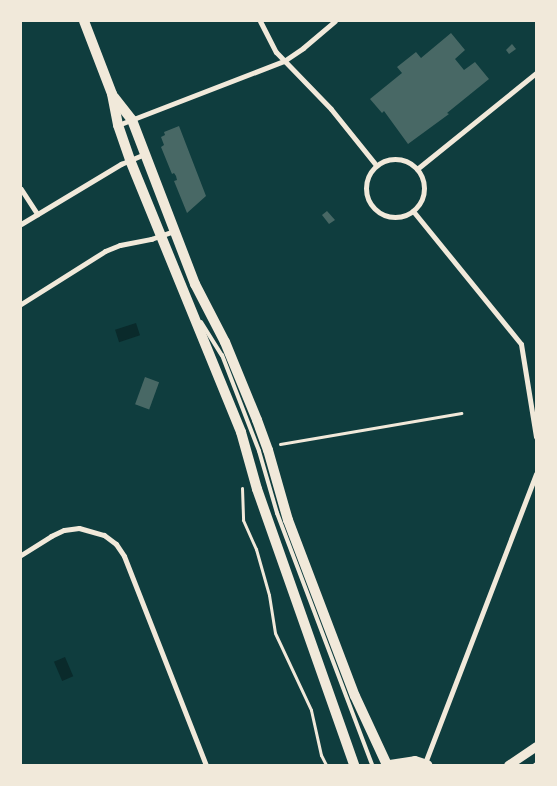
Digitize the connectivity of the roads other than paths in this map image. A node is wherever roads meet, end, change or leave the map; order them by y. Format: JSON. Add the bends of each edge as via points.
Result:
{"nodes":[{"id":1,"x":84,"y":21,"type":"edge"},
{"id":2,"x":260,"y":21,"type":"edge"},
{"id":3,"x":336,"y":21,"type":"edge"},
{"id":4,"x":284,"y":60,"type":"junction"},
{"id":5,"x":536,"y":73,"type":"edge"},
{"id":6,"x":112,"y":94,"type":"junction"},
{"id":7,"x":132,"y":120,"type":"junction"},
{"id":8,"x":118,"y":125,"type":"junction"},
{"id":9,"x":144,"y":154,"type":"junction"},
{"id":10,"x":130,"y":160,"type":"junction"},
{"id":11,"x":376,"y":165,"type":"junction"},
{"id":12,"x":417,"y":169,"type":"junction"},
{"id":13,"x":21,"y":189,"type":"edge"},
{"id":14,"x":413,"y":210,"type":"junction"},
{"id":15,"x":38,"y":214,"type":"junction"},
{"id":16,"x":21,"y":224,"type":"edge"},
{"id":17,"x":175,"y":230,"type":"junction"},
{"id":18,"x":161,"y":235,"type":"junction"},
{"id":19,"x":21,"y":304,"type":"edge"},
{"id":20,"x":192,"y":308,"type":"junction"},
{"id":21,"x":536,"y":437,"type":"edge"},
{"id":22,"x":536,"y":474,"type":"edge"},
{"id":23,"x":21,"y":555,"type":"edge"},
{"id":24,"x":536,"y":746,"type":"edge"},
{"id":25,"x":426,"y":764,"type":"edge"},
{"id":26,"x":206,"y":765,"type":"edge"},
{"id":27,"x":354,"y":765,"type":"edge"},
{"id":28,"x":372,"y":765,"type":"edge"},
{"id":29,"x":388,"y":765,"type":"edge"},
{"id":30,"x":508,"y":765,"type":"edge"}],
"edges":[{"from":1,"to":6,"type":"main road"},
{"from":2,"to":4,"type":"street","via":[[276,52]]},
{"from":3,"to":4,"type":"street"},
{"from":4,"to":7,"type":"street"},
{"from":4,"to":11,"type":"street","via":[[331,109]]},
{"from":5,"to":12,"type":"street"},
{"from":6,"to":7,"type":"main road"},
{"from":6,"to":8,"type":"main road"},
{"from":7,"to":8,"type":"street"},
{"from":7,"to":9,"type":"main road"},
{"from":8,"to":10,"type":"main road"},
{"from":9,"to":10,"type":"street"},
{"from":9,"to":17,"type":"main road"},
{"from":10,"to":15,"type":"street"},
{"from":10,"to":18,"type":"main road"},
{"from":11,"to":12,"type":"street","via":[[397,158]]},
{"from":11,"to":14,"type":"street","via":[[370,172],[365,190],[372,207],[392,217],[400,217]]},
{"from":12,"to":14,"type":"street","via":[[422,177],[423,195]]},
{"from":13,"to":15,"type":"street"},
{"from":14,"to":21,"type":"street","via":[[521,344]]},
{"from":15,"to":16,"type":"street"},
{"from":17,"to":18,"type":"street"},
{"from":17,"to":29,"type":"main road","via":[[257,420],[288,520],[355,696]]},
{"from":18,"to":19,"type":"street","via":[[120,244],[105,251]]},
{"from":18,"to":20,"type":"main road"},
{"from":20,"to":27,"type":"main road","via":[[241,432],[254,480]]},
{"from":20,"to":28,"type":"lane","via":[[222,356],[259,451],[276,513]]},
{"from":22,"to":25,"type":"street"},
{"from":23,"to":26,"type":"street","via":[[51,536],[79,528],[104,535],[116,544],[124,556]]},
{"from":24,"to":30,"type":"street"},
{"from":25,"to":29,"type":"main road","via":[[402,762]]}]}
